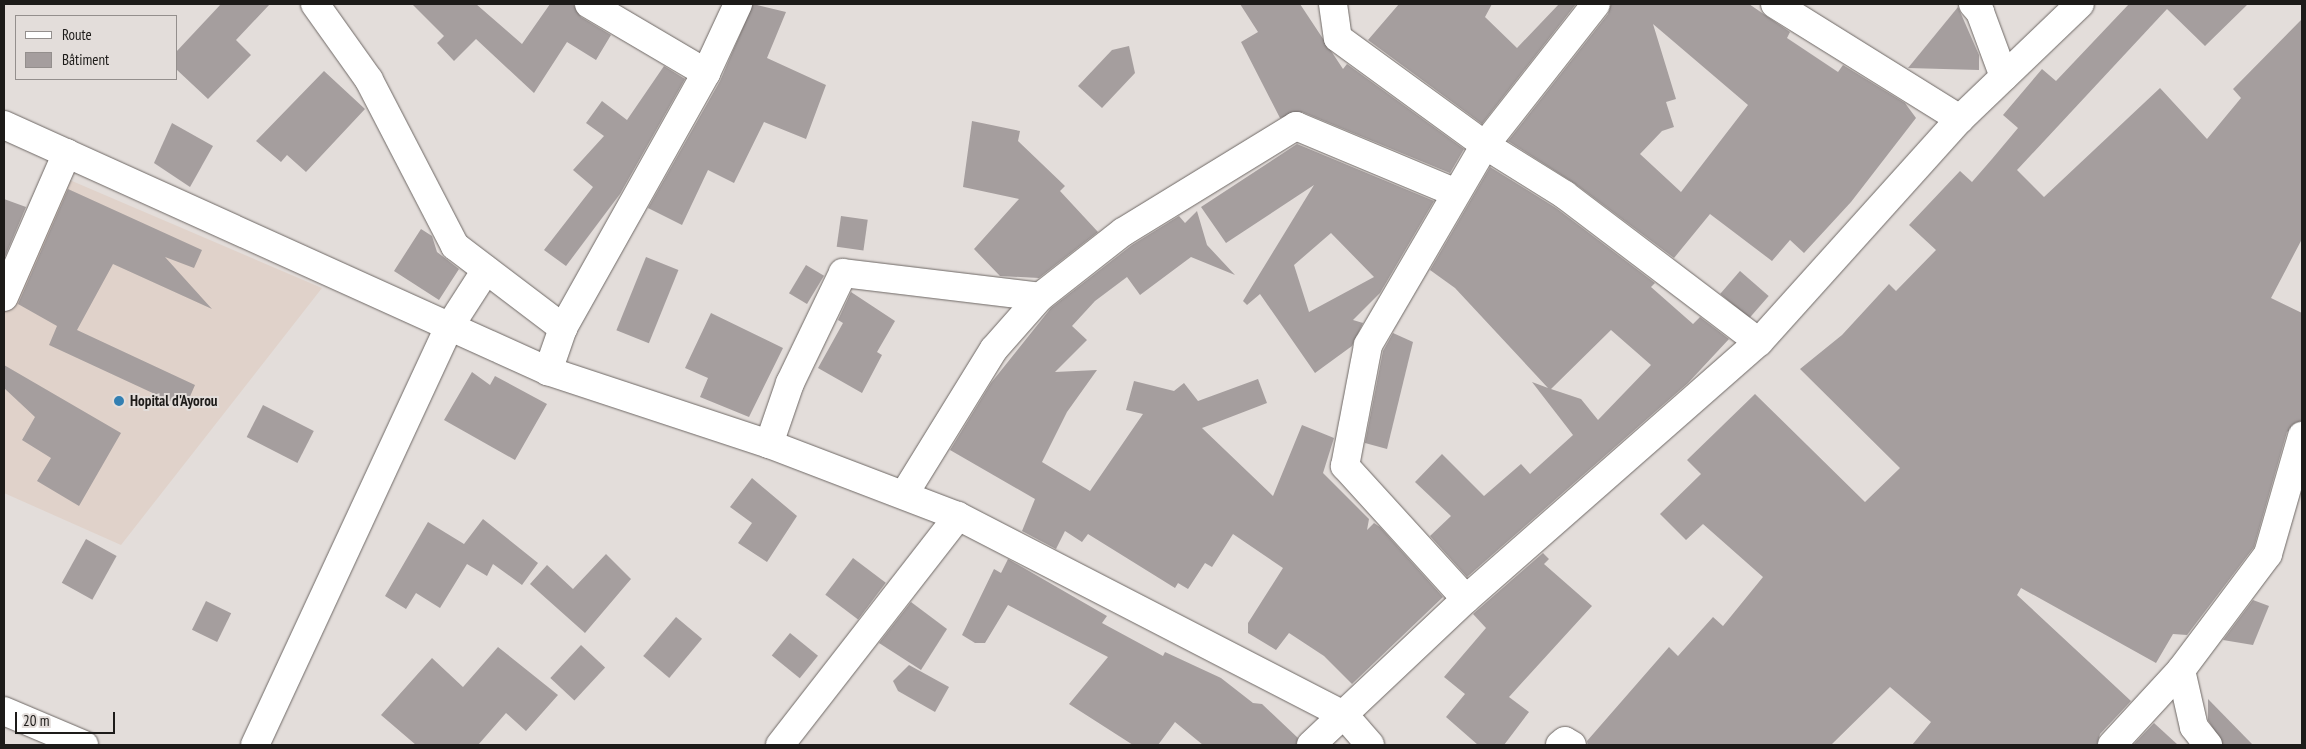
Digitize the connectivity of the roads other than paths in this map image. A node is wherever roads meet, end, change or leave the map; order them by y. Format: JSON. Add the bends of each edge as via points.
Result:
{"nodes":[{"id":1,"x":315,"y":4,"type":"edge"},
{"id":2,"x":589,"y":4,"type":"edge"},
{"id":3,"x":738,"y":4,"type":"edge"},
{"id":4,"x":1333,"y":4,"type":"edge"},
{"id":5,"x":1596,"y":4,"type":"edge"},
{"id":6,"x":1774,"y":4,"type":"edge"},
{"id":7,"x":1973,"y":4,"type":"edge"},
{"id":8,"x":2080,"y":4,"type":"edge"},
{"id":9,"x":706,"y":73,"type":"junction"},
{"id":10,"x":2004,"y":77,"type":"junction"},
{"id":11,"x":1960,"y":119,"type":"junction"},
{"id":12,"x":4,"y":125,"type":"edge"},
{"id":13,"x":1485,"y":145,"type":"junction"},
{"id":14,"x":67,"y":153,"type":"junction"},
{"id":15,"x":1454,"y":192,"type":"junction"},
{"id":16,"x":486,"y":270,"type":"junction"},
{"id":17,"x":4,"y":297,"type":"edge"},
{"id":18,"x":1040,"y":297,"type":"junction"},
{"id":19,"x":562,"y":328,"type":"junction"},
{"id":20,"x":448,"y":329,"type":"junction"},
{"id":21,"x":1759,"y":342,"type":"junction"},
{"id":22,"x":548,"y":371,"type":"junction"},
{"id":23,"x":2302,"y":436,"type":"edge"},
{"id":24,"x":769,"y":444,"type":"junction"},
{"id":25,"x":904,"y":493,"type":"junction"},
{"id":26,"x":958,"y":516,"type":"junction"},
{"id":27,"x":1466,"y":599,"type":"junction"},
{"id":28,"x":2181,"y":670,"type":"junction"},
{"id":29,"x":4,"y":711,"type":"edge"},
{"id":30,"x":1345,"y":716,"type":"junction"},
{"id":31,"x":84,"y":745,"type":"edge"},
{"id":32,"x":255,"y":745,"type":"edge"},
{"id":33,"x":780,"y":745,"type":"edge"},
{"id":34,"x":1311,"y":745,"type":"edge"},
{"id":35,"x":1370,"y":745,"type":"edge"},
{"id":36,"x":1560,"y":745,"type":"edge"},
{"id":37,"x":1572,"y":745,"type":"edge"},
{"id":38,"x":2112,"y":745,"type":"edge"},
{"id":39,"x":2208,"y":745,"type":"edge"}],
"edges":[{"from":1,"to":16,"type":"street","via":[[369,80],[454,246]]},
{"from":2,"to":9,"type":"street"},
{"from":3,"to":9,"type":"street"},
{"from":4,"to":13,"type":"street","via":[[1338,38]]},
{"from":5,"to":13,"type":"street"},
{"from":6,"to":11,"type":"street"},
{"from":7,"to":10,"type":"street","via":[[1980,12]]},
{"from":8,"to":10,"type":"street"},
{"from":9,"to":19,"type":"street"},
{"from":10,"to":11,"type":"street"},
{"from":11,"to":21,"type":"street"},
{"from":12,"to":14,"type":"street"},
{"from":13,"to":15,"type":"street"},
{"from":13,"to":21,"type":"street","via":[[1565,195]]},
{"from":14,"to":17,"type":"street"},
{"from":14,"to":20,"type":"street"},
{"from":15,"to":18,"type":"street","via":[[1296,126],[1123,232]]},
{"from":15,"to":27,"type":"street","via":[[1368,345],[1345,466]]},
{"from":16,"to":19,"type":"street"},
{"from":16,"to":20,"type":"street"},
{"from":18,"to":24,"type":"street","via":[[843,273],[790,383]]},
{"from":18,"to":25,"type":"street","via":[[994,349]]},
{"from":19,"to":22,"type":"street"},
{"from":20,"to":22,"type":"street"},
{"from":20,"to":32,"type":"street"},
{"from":21,"to":27,"type":"street"},
{"from":22,"to":24,"type":"street"},
{"from":23,"to":28,"type":"street","via":[[2268,554]]},
{"from":24,"to":25,"type":"street"},
{"from":25,"to":26,"type":"street"},
{"from":26,"to":30,"type":"street"},
{"from":26,"to":33,"type":"street"},
{"from":27,"to":30,"type":"street"},
{"from":28,"to":38,"type":"street"},
{"from":28,"to":39,"type":"street","via":[[2194,727]]},
{"from":29,"to":31,"type":"street"},
{"from":30,"to":34,"type":"street"},
{"from":30,"to":35,"type":"street"},
{"from":36,"to":37,"type":"street","via":[[1566,740]]}]}
